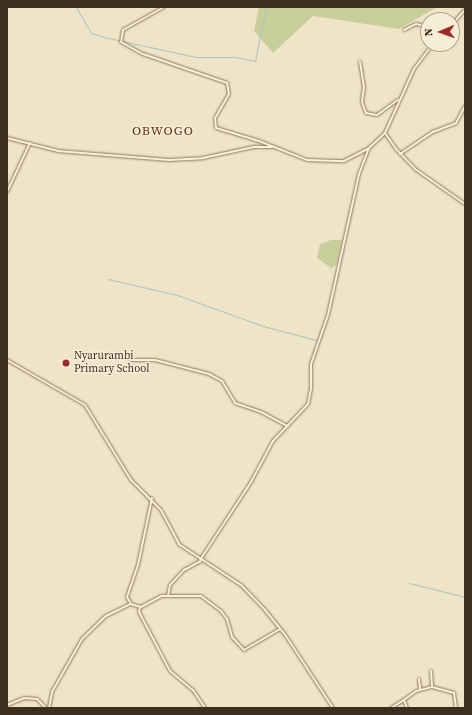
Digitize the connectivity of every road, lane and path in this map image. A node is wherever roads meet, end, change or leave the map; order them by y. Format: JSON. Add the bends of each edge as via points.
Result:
{"nodes":[{"id":1,"x":164,"y":7,"type":"edge"},
{"id":2,"x":420,"y":25,"type":"edge"},
{"id":3,"x":404,"y":30,"type":"dead end"},
{"id":4,"x":425,"y":52,"type":"edge"},
{"id":5,"x":360,"y":62,"type":"dead end"},
{"id":6,"x":398,"y":100,"type":"junction"},
{"id":7,"x":465,"y":106,"type":"edge"},
{"id":8,"x":385,"y":133,"type":"junction"},
{"id":9,"x":7,"y":138,"type":"edge"},
{"id":10,"x":30,"y":143,"type":"junction"},
{"id":11,"x":274,"y":147,"type":"junction"},
{"id":12,"x":369,"y":148,"type":"junction"},
{"id":13,"x":400,"y":154,"type":"junction"},
{"id":14,"x":7,"y":192,"type":"edge"},
{"id":15,"x":465,"y":204,"type":"edge"},
{"id":16,"x":7,"y":360,"type":"edge"},
{"id":17,"x":130,"y":360,"type":"dead end"},
{"id":18,"x":287,"y":426,"type":"junction"},
{"id":19,"x":152,"y":498,"type":"junction"},
{"id":20,"x":202,"y":560,"type":"junction"},
{"id":21,"x":168,"y":596,"type":"junction"},
{"id":22,"x":131,"y":604,"type":"junction"},
{"id":23,"x":140,"y":607,"type":"junction"},
{"id":24,"x":280,"y":629,"type":"junction"},
{"id":25,"x":431,"y":671,"type":"dead end"},
{"id":26,"x":419,"y":679,"type":"dead end"},
{"id":27,"x":432,"y":687,"type":"junction"},
{"id":28,"x":420,"y":689,"type":"junction"},
{"id":29,"x":404,"y":700,"type":"junction"},
{"id":30,"x":7,"y":705,"type":"edge"},
{"id":31,"x":47,"y":708,"type":"edge"},
{"id":32,"x":205,"y":708,"type":"edge"},
{"id":33,"x":333,"y":708,"type":"edge"},
{"id":34,"x":390,"y":708,"type":"edge"},
{"id":35,"x":407,"y":708,"type":"edge"},
{"id":36,"x":456,"y":708,"type":"edge"}],
"edges":[{"from":1,"to":11,"type":"street","via":[[123,30],[122,43],[143,54],[224,80],[229,94],[215,118],[216,128]]},
{"from":2,"to":3,"type":"street","via":[[416,24]]},
{"from":4,"to":6,"type":"street"},
{"from":5,"to":6,"type":"street","via":[[364,87],[362,102],[366,112],[377,115]]},
{"from":6,"to":8,"type":"street"},
{"from":7,"to":13,"type":"street","via":[[456,123],[433,132]]},
{"from":8,"to":12,"type":"street"},
{"from":8,"to":13,"type":"street"},
{"from":9,"to":10,"type":"street"},
{"from":10,"to":11,"type":"street","via":[[71,152],[180,160],[254,147]]},
{"from":10,"to":14,"type":"street"},
{"from":11,"to":12,"type":"street","via":[[307,160],[334,162],[354,158]]},
{"from":12,"to":18,"type":"street","via":[[352,196],[328,315],[311,364],[310,397],[303,412]]},
{"from":13,"to":15,"type":"street","via":[[415,169]]},
{"from":16,"to":19,"type":"street","via":[[85,406],[131,480]]},
{"from":17,"to":18,"type":"street","via":[[155,360],[209,374],[222,381],[236,403],[261,412]]},
{"from":18,"to":20,"type":"street","via":[[273,441],[251,482]]},
{"from":19,"to":20,"type":"street","via":[[174,537]]},
{"from":19,"to":22,"type":"street","via":[[138,565],[127,597]]},
{"from":20,"to":21,"type":"street","via":[[184,570],[170,585]]},
{"from":20,"to":24,"type":"street","via":[[241,585]]},
{"from":21,"to":23,"type":"street"},
{"from":21,"to":24,"type":"street","via":[[201,596],[213,604],[227,619],[232,637],[244,650]]},
{"from":22,"to":23,"type":"street"},
{"from":22,"to":31,"type":"street","via":[[106,616],[82,639],[52,692]]},
{"from":23,"to":32,"type":"street","via":[[138,612],[170,671],[194,690]]},
{"from":24,"to":33,"type":"street"},
{"from":25,"to":27,"type":"street"},
{"from":26,"to":28,"type":"street"},
{"from":27,"to":28,"type":"street"},
{"from":27,"to":36,"type":"street","via":[[454,693]]},
{"from":28,"to":29,"type":"street"},
{"from":29,"to":34,"type":"street"},
{"from":29,"to":35,"type":"street"},
{"from":30,"to":31,"type":"street","via":[[24,698],[37,699]]}]}
